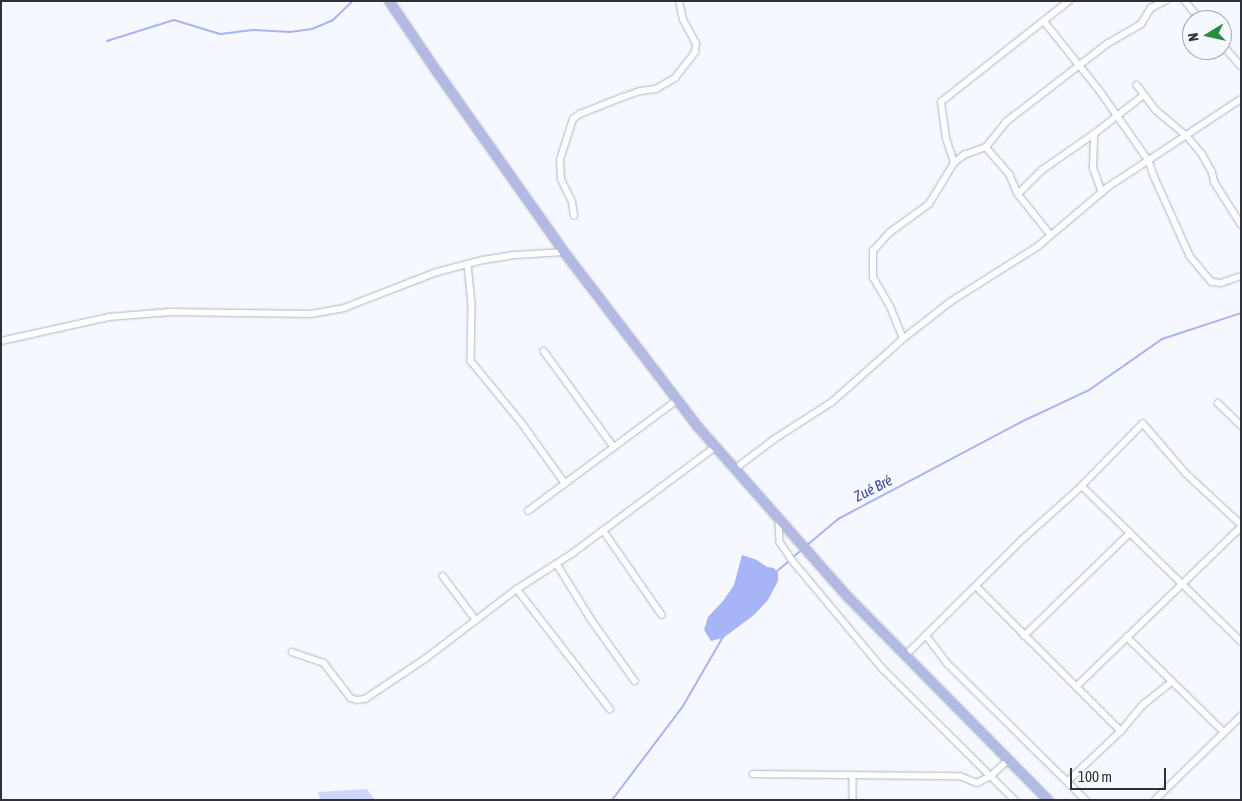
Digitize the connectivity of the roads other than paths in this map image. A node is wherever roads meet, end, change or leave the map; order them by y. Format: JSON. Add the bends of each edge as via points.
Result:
{"nodes":[{"id":1,"x":389,"y":1,"type":"edge"},
{"id":2,"x":679,"y":1,"type":"edge"},
{"id":3,"x":1069,"y":1,"type":"edge"},
{"id":4,"x":1165,"y":1,"type":"edge"},
{"id":5,"x":1044,"y":21,"type":"junction"},
{"id":6,"x":1232,"y":56,"type":"edge"},
{"id":7,"x":1080,"y":66,"type":"junction"},
{"id":8,"x":1241,"y":66,"type":"edge"},
{"id":9,"x":1137,"y":85,"type":"dead end"},
{"id":10,"x":1144,"y":95,"type":"junction"},
{"id":11,"x":1241,"y":99,"type":"edge"},
{"id":12,"x":1117,"y":115,"type":"junction"},
{"id":13,"x":1094,"y":134,"type":"junction"},
{"id":14,"x":1187,"y":136,"type":"junction"},
{"id":15,"x":986,"y":147,"type":"junction"},
{"id":16,"x":1149,"y":161,"type":"junction"},
{"id":17,"x":954,"y":163,"type":"junction"},
{"id":18,"x":1102,"y":193,"type":"junction"},
{"id":19,"x":1018,"y":194,"type":"junction"},
{"id":20,"x":1238,"y":214,"type":"edge"},
{"id":21,"x":574,"y":216,"type":"dead end"},
{"id":22,"x":1241,"y":224,"type":"edge"},
{"id":23,"x":1050,"y":234,"type":"junction"},
{"id":24,"x":564,"y":252,"type":"junction"},
{"id":25,"x":468,"y":264,"type":"junction"},
{"id":26,"x":1241,"y":276,"type":"edge"},
{"id":27,"x":903,"y":339,"type":"junction"},
{"id":28,"x":1,"y":341,"type":"edge"},
{"id":29,"x":544,"y":351,"type":"dead end"},
{"id":30,"x":676,"y":400,"type":"junction"},
{"id":31,"x":1218,"y":403,"type":"dead end"},
{"id":32,"x":1241,"y":425,"type":"edge"},
{"id":33,"x":614,"y":447,"type":"junction"},
{"id":34,"x":715,"y":447,"type":"junction"},
{"id":35,"x":735,"y":469,"type":"junction"},
{"id":36,"x":566,"y":483,"type":"junction"},
{"id":37,"x":1082,"y":486,"type":"junction"},
{"id":38,"x":528,"y":511,"type":"dead end"},
{"id":39,"x":779,"y":522,"type":"junction"},
{"id":40,"x":1241,"y":526,"type":"edge"},
{"id":41,"x":604,"y":530,"type":"junction"},
{"id":42,"x":1130,"y":533,"type":"junction"},
{"id":43,"x":557,"y":564,"type":"junction"},
{"id":44,"x":443,"y":576,"type":"dead end"},
{"id":45,"x":1182,"y":584,"type":"junction"},
{"id":46,"x":977,"y":587,"type":"junction"},
{"id":47,"x":517,"y":589,"type":"junction"},
{"id":48,"x":662,"y":615,"type":"dead end"},
{"id":49,"x":476,"y":620,"type":"junction"},
{"id":50,"x":926,"y":635,"type":"junction"},
{"id":51,"x":1024,"y":636,"type":"junction"},
{"id":52,"x":1127,"y":638,"type":"junction"},
{"id":53,"x":1241,"y":641,"type":"edge"},
{"id":54,"x":292,"y":652,"type":"dead end"},
{"id":55,"x":905,"y":656,"type":"junction"},
{"id":56,"x":635,"y":681,"type":"dead end"},
{"id":57,"x":1171,"y":682,"type":"junction"},
{"id":58,"x":1076,"y":687,"type":"junction"},
{"id":59,"x":610,"y":709,"type":"dead end"},
{"id":60,"x":1241,"y":716,"type":"edge"},
{"id":61,"x":1120,"y":731,"type":"junction"},
{"id":62,"x":1224,"y":732,"type":"junction"},
{"id":63,"x":1008,"y":760,"type":"junction"},
{"id":64,"x":753,"y":774,"type":"dead end"},
{"id":65,"x":853,"y":775,"type":"junction"},
{"id":66,"x":991,"y":776,"type":"junction"},
{"id":67,"x":1068,"y":780,"type":"junction"},
{"id":68,"x":854,"y":800,"type":"edge"},
{"id":69,"x":1015,"y":800,"type":"edge"},
{"id":70,"x":1048,"y":800,"type":"edge"},
{"id":71,"x":1086,"y":800,"type":"edge"},
{"id":72,"x":1155,"y":800,"type":"edge"}],
"edges":[{"from":1,"to":24,"type":"main road"},
{"from":2,"to":21,"type":"street","via":[[683,20],[696,44],[695,52],[675,78],[656,89],[623,97],[573,119],[560,160],[561,179],[572,202]]},
{"from":3,"to":5,"type":"street"},
{"from":4,"to":7,"type":"street","via":[[1151,8],[1141,24],[1107,44]]},
{"from":5,"to":7,"type":"street"},
{"from":5,"to":17,"type":"street","via":[[941,102],[946,138]]},
{"from":6,"to":8,"type":"street"},
{"from":7,"to":12,"type":"street"},
{"from":7,"to":15,"type":"street","via":[[1006,122]]},
{"from":9,"to":10,"type":"street"},
{"from":10,"to":12,"type":"street"},
{"from":10,"to":14,"type":"street","via":[[1156,110]]},
{"from":11,"to":14,"type":"street"},
{"from":12,"to":13,"type":"street"},
{"from":12,"to":16,"type":"street"},
{"from":13,"to":18,"type":"street","via":[[1093,168]]},
{"from":13,"to":19,"type":"street","via":[[1042,170]]},
{"from":14,"to":16,"type":"street"},
{"from":14,"to":20,"type":"street","via":[[1202,154],[1215,183]]},
{"from":15,"to":17,"type":"street","via":[[964,155]]},
{"from":15,"to":19,"type":"street","via":[[1010,175]]},
{"from":16,"to":18,"type":"street"},
{"from":16,"to":26,"type":"street","via":[[1190,256],[1212,282],[1221,283]]},
{"from":17,"to":27,"type":"street","via":[[929,204],[889,233],[873,251],[873,278]]},
{"from":18,"to":23,"type":"street"},
{"from":19,"to":23,"type":"street"},
{"from":20,"to":22,"type":"street"},
{"from":23,"to":27,"type":"street","via":[[1037,247],[950,302]]},
{"from":24,"to":25,"type":"street","via":[[516,255]]},
{"from":24,"to":30,"type":"main road"},
{"from":25,"to":28,"type":"street","via":[[344,308],[311,314],[170,312],[118,316]]},
{"from":25,"to":36,"type":"street","via":[[472,305],[471,361]]},
{"from":27,"to":35,"type":"street","via":[[832,402]]},
{"from":29,"to":33,"type":"street"},
{"from":30,"to":33,"type":"street"},
{"from":30,"to":34,"type":"main road"},
{"from":31,"to":32,"type":"street"},
{"from":33,"to":36,"type":"street"},
{"from":34,"to":35,"type":"main road"},
{"from":34,"to":41,"type":"street"},
{"from":35,"to":39,"type":"main road"},
{"from":36,"to":38,"type":"street"},
{"from":37,"to":40,"type":"street","via":[[1143,424],[1186,474]]},
{"from":37,"to":42,"type":"street"},
{"from":37,"to":46,"type":"street","via":[[1024,538]]},
{"from":39,"to":55,"type":"main road"},
{"from":39,"to":66,"type":"street","via":[[780,542],[804,574],[884,669]]},
{"from":40,"to":45,"type":"street"},
{"from":41,"to":43,"type":"street"},
{"from":41,"to":48,"type":"street"},
{"from":42,"to":45,"type":"street"},
{"from":42,"to":51,"type":"street"},
{"from":43,"to":47,"type":"street"},
{"from":43,"to":56,"type":"street","via":[[591,620]]},
{"from":44,"to":49,"type":"street"},
{"from":45,"to":52,"type":"street"},
{"from":45,"to":53,"type":"street"},
{"from":46,"to":50,"type":"street"},
{"from":46,"to":51,"type":"street"},
{"from":47,"to":49,"type":"street"},
{"from":47,"to":59,"type":"street"},
{"from":49,"to":54,"type":"street","via":[[425,659],[366,698],[357,700],[350,698],[324,663]]},
{"from":50,"to":55,"type":"street"},
{"from":50,"to":67,"type":"street","via":[[948,664]]},
{"from":51,"to":58,"type":"street"},
{"from":52,"to":57,"type":"street"},
{"from":52,"to":58,"type":"street"},
{"from":55,"to":63,"type":"main road"},
{"from":57,"to":61,"type":"street","via":[[1143,705]]},
{"from":57,"to":62,"type":"street"},
{"from":58,"to":61,"type":"street"},
{"from":60,"to":62,"type":"street"},
{"from":61,"to":67,"type":"street"},
{"from":62,"to":72,"type":"street"},
{"from":63,"to":66,"type":"street"},
{"from":63,"to":70,"type":"main road"},
{"from":64,"to":65,"type":"street"},
{"from":65,"to":66,"type":"street","via":[[960,776],[977,783]]},
{"from":65,"to":68,"type":"street"},
{"from":66,"to":69,"type":"street"},
{"from":67,"to":71,"type":"street"}]}
